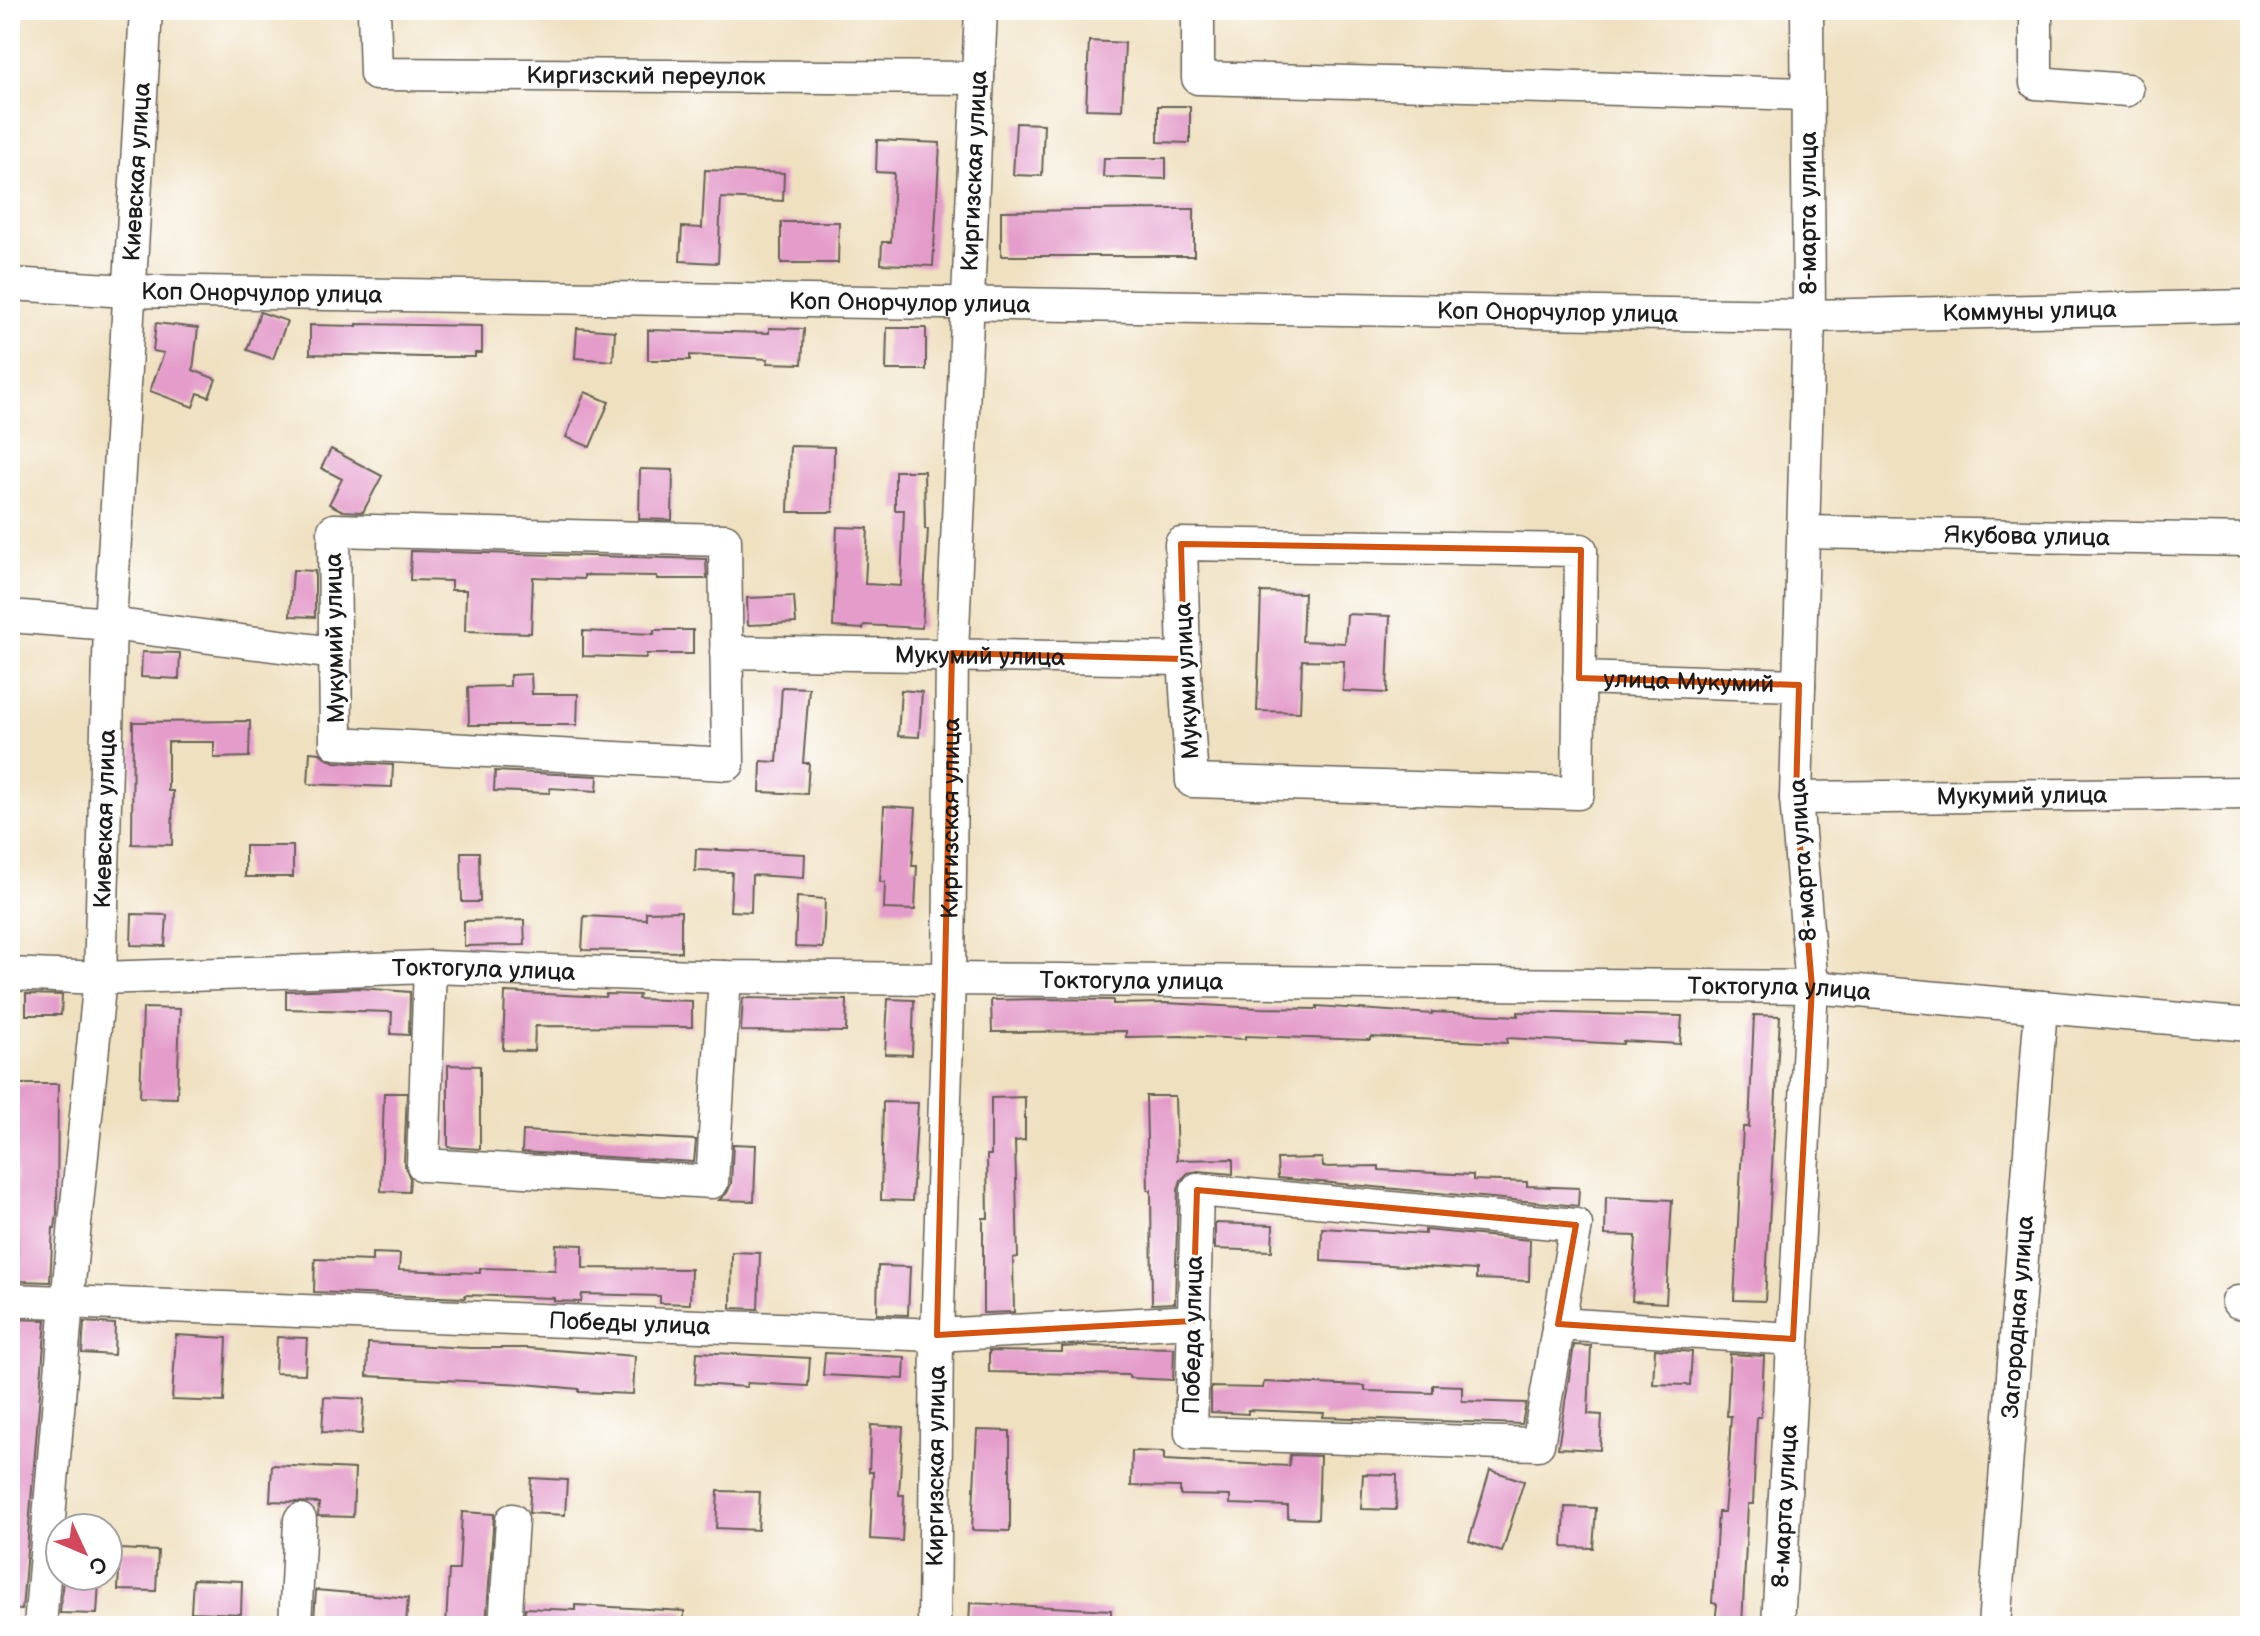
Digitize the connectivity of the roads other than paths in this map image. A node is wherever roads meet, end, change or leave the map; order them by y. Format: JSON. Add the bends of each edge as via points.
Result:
{"nodes":[{"id":1,"x":146,"y":10,"type":"edge"},
{"id":2,"x":374,"y":10,"type":"edge"},
{"id":3,"x":981,"y":10,"type":"edge"},
{"id":4,"x":1198,"y":10,"type":"edge"},
{"id":5,"x":1807,"y":10,"type":"edge"},
{"id":6,"x":2036,"y":10,"type":"edge"},
{"id":7,"x":978,"y":78,"type":"junction"},
{"id":8,"x":2127,"y":90,"type":"dead end"},
{"id":9,"x":1808,"y":94,"type":"junction"},
{"id":10,"x":10,"y":284,"type":"edge"},
{"id":11,"x":128,"y":291,"type":"junction"},
{"id":12,"x":967,"y":304,"type":"junction"},
{"id":13,"x":2250,"y":306,"type":"edge"},
{"id":14,"x":1809,"y":316,"type":"junction"},
{"id":15,"x":1803,"y":532,"type":"junction"},
{"id":16,"x":2250,"y":540,"type":"edge"},
{"id":17,"x":10,"y":616,"type":"edge"},
{"id":18,"x":110,"y":624,"type":"junction"},
{"id":19,"x":726,"y":652,"type":"junction"},
{"id":20,"x":334,"y":653,"type":"junction"},
{"id":21,"x":952,"y":653,"type":"junction"},
{"id":22,"x":1184,"y":659,"type":"junction"},
{"id":23,"x":1579,"y":678,"type":"junction"},
{"id":24,"x":1799,"y":685,"type":"junction"},
{"id":25,"x":2250,"y":793,"type":"edge"},
{"id":26,"x":1796,"y":798,"type":"junction"},
{"id":27,"x":430,"y":967,"type":"junction"},
{"id":28,"x":10,"y":974,"type":"edge"},
{"id":29,"x":725,"y":977,"type":"junction"},
{"id":30,"x":100,"y":978,"type":"junction"},
{"id":31,"x":949,"y":980,"type":"junction"},
{"id":32,"x":1812,"y":987,"type":"junction"},
{"id":33,"x":2041,"y":1007,"type":"junction"},
{"id":34,"x":2250,"y":1025,"type":"edge"},
{"id":35,"x":10,"y":1300,"type":"edge"},
{"id":36,"x":67,"y":1302,"type":"junction"},
{"id":37,"x":1193,"y":1321,"type":"junction"},
{"id":38,"x":1558,"y":1324,"type":"junction"},
{"id":39,"x":937,"y":1335,"type":"junction"},
{"id":40,"x":1793,"y":1339,"type":"junction"},
{"id":41,"x":300,"y":1520,"type":"dead end"},
{"id":42,"x":512,"y":1520,"type":"dead end"},
{"id":43,"x":40,"y":1626,"type":"edge"},
{"id":44,"x":295,"y":1626,"type":"edge"},
{"id":45,"x":505,"y":1626,"type":"edge"},
{"id":46,"x":934,"y":1626,"type":"edge"},
{"id":47,"x":1778,"y":1626,"type":"edge"},
{"id":48,"x":1994,"y":1626,"type":"edge"}],
"edges":[{"from":1,"to":11,"type":"street","name":"Киевская улица"},
{"from":2,"to":7,"type":"street","name":"Киргизский переулок","via":[[376,74]]},
{"from":3,"to":7,"type":"street","name":"Киргизская улица"},
{"from":4,"to":9,"type":"street","via":[[1198,78]]},
{"from":5,"to":9,"type":"street","name":"8-марта улица"},
{"from":6,"to":8,"type":"street","via":[[2036,83]]},
{"from":7,"to":12,"type":"street","name":"Киргизская улица"},
{"from":9,"to":14,"type":"street","name":"8-марта улица"},
{"from":10,"to":11,"type":"street","name":"Коп Онорчулор улица"},
{"from":11,"to":12,"type":"street","name":"Коп Онорчулор улица"},
{"from":11,"to":18,"type":"street","name":"Киевская улица"},
{"from":12,"to":14,"type":"street","name":"Коп Онорчулор улица"},
{"from":12,"to":21,"type":"street","name":"Киргизская улица"},
{"from":13,"to":14,"type":"street","name":"Коммуны улица"},
{"from":14,"to":15,"type":"street","name":"8-марта улица"},
{"from":15,"to":16,"type":"street","name":"Якубова улица"},
{"from":15,"to":24,"type":"street","name":"8-марта улица"},
{"from":17,"to":18,"type":"street"},
{"from":18,"to":20,"type":"street"},
{"from":18,"to":30,"type":"street","name":"Киевская улица"},
{"from":19,"to":20,"type":"street","name":"Мукумий улица","via":[[728,764],[336,743]]},
{"from":19,"to":20,"type":"street","name":"Мукумий улица","via":[[725,540],[334,530]]},
{"from":19,"to":21,"type":"street","name":"Мукумий улица"},
{"from":21,"to":22,"type":"street","name":"Мукумий улица"},
{"from":21,"to":31,"type":"street","name":"Киргизская улица"},
{"from":22,"to":23,"type":"street","name":"Мукуми улица","via":[[1192,781],[1578,793]]},
{"from":22,"to":23,"type":"street","name":"Мукуми улица","via":[[1181,544],[1581,550]]},
{"from":23,"to":24,"type":"street","name":"улица Мукумий"},
{"from":24,"to":26,"type":"street","name":"8-марта улица"},
{"from":25,"to":26,"type":"street","name":"Мукумий улица"},
{"from":26,"to":32,"type":"street","name":"8-марта улица"},
{"from":27,"to":29,"type":"street","name":"Токтогула улица"},
{"from":27,"to":29,"type":"street","via":[[423,1165],[712,1182]]},
{"from":27,"to":30,"type":"street","name":"Токтогула улица"},
{"from":28,"to":30,"type":"street","name":"Токтогула улица"},
{"from":29,"to":31,"type":"street","name":"Токтогула улица"},
{"from":30,"to":36,"type":"street","name":"Киевская улица"},
{"from":31,"to":32,"type":"street","name":"Токтогула улица"},
{"from":31,"to":39,"type":"street","name":"Киргизская улица"},
{"from":32,"to":33,"type":"street","name":"Токтогула улица"},
{"from":32,"to":40,"type":"street","name":"8-марта улица"},
{"from":33,"to":34,"type":"street","name":"Токтогула улица"},
{"from":33,"to":48,"type":"street","name":"Загородная улица"},
{"from":35,"to":36,"type":"street","name":"Победы улица"},
{"from":36,"to":39,"type":"street","name":"Победы улица"},
{"from":36,"to":43,"type":"street","name":"Киевская улица"},
{"from":37,"to":38,"type":"street","name":"Победа улица","via":[[1191,1433],[1538,1444]]},
{"from":37,"to":38,"type":"street","name":"Победа улица","via":[[1197,1190],[1576,1225]]},
{"from":37,"to":39,"type":"street","name":"Победы улица"},
{"from":38,"to":40,"type":"street"},
{"from":39,"to":46,"type":"street","name":"Киргизская улица"},
{"from":40,"to":47,"type":"street","name":"8-марта улица"},
{"from":41,"to":44,"type":"street"},
{"from":42,"to":45,"type":"street"}]}
